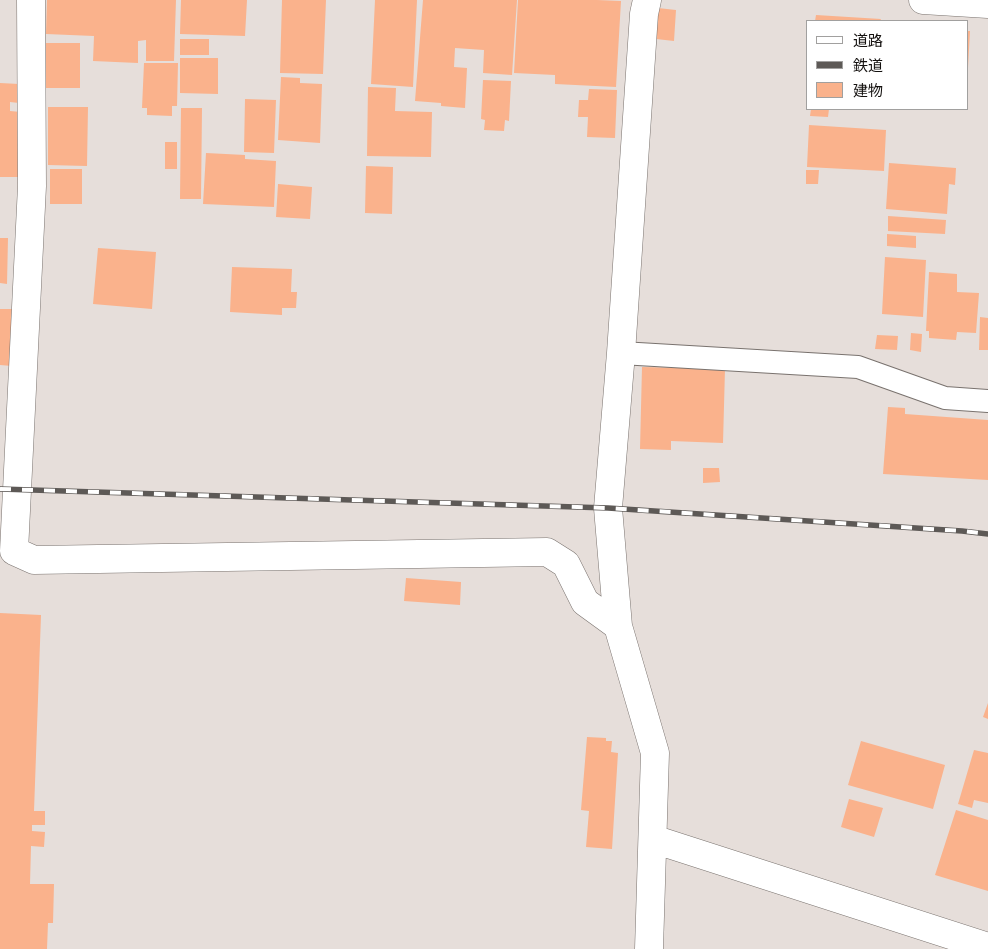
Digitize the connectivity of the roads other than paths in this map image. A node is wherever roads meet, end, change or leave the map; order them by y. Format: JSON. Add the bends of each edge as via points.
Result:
{"nodes":[{"id":1,"x":31,"y":0,"type":"edge"},
{"id":2,"x":647,"y":0,"type":"edge"},
{"id":3,"x":923,"y":0,"type":"edge"},
{"id":4,"x":988,"y":4,"type":"edge"},
{"id":5,"x":621,"y":353,"type":"junction"},
{"id":6,"x":988,"y":401,"type":"edge"},
{"id":7,"x":618,"y":626,"type":"junction"},
{"id":8,"x":653,"y":839,"type":"junction"},
{"id":9,"x":988,"y":947,"type":"edge"},
{"id":10,"x":649,"y":949,"type":"edge"}],
"edges":[{"from":1,"to":7,"type":"street","via":[[32,186],[14,551],[34,560],[546,552],[566,564],[585,602]]},
{"from":2,"to":5,"type":"street"},
{"from":3,"to":4,"type":"street"},
{"from":5,"to":6,"type":"lane","via":[[858,367],[945,398]]},
{"from":5,"to":7,"type":"street","via":[[608,508]]},
{"from":7,"to":8,"type":"street","via":[[655,753]]},
{"from":8,"to":9,"type":"street"},
{"from":8,"to":10,"type":"street"}]}
